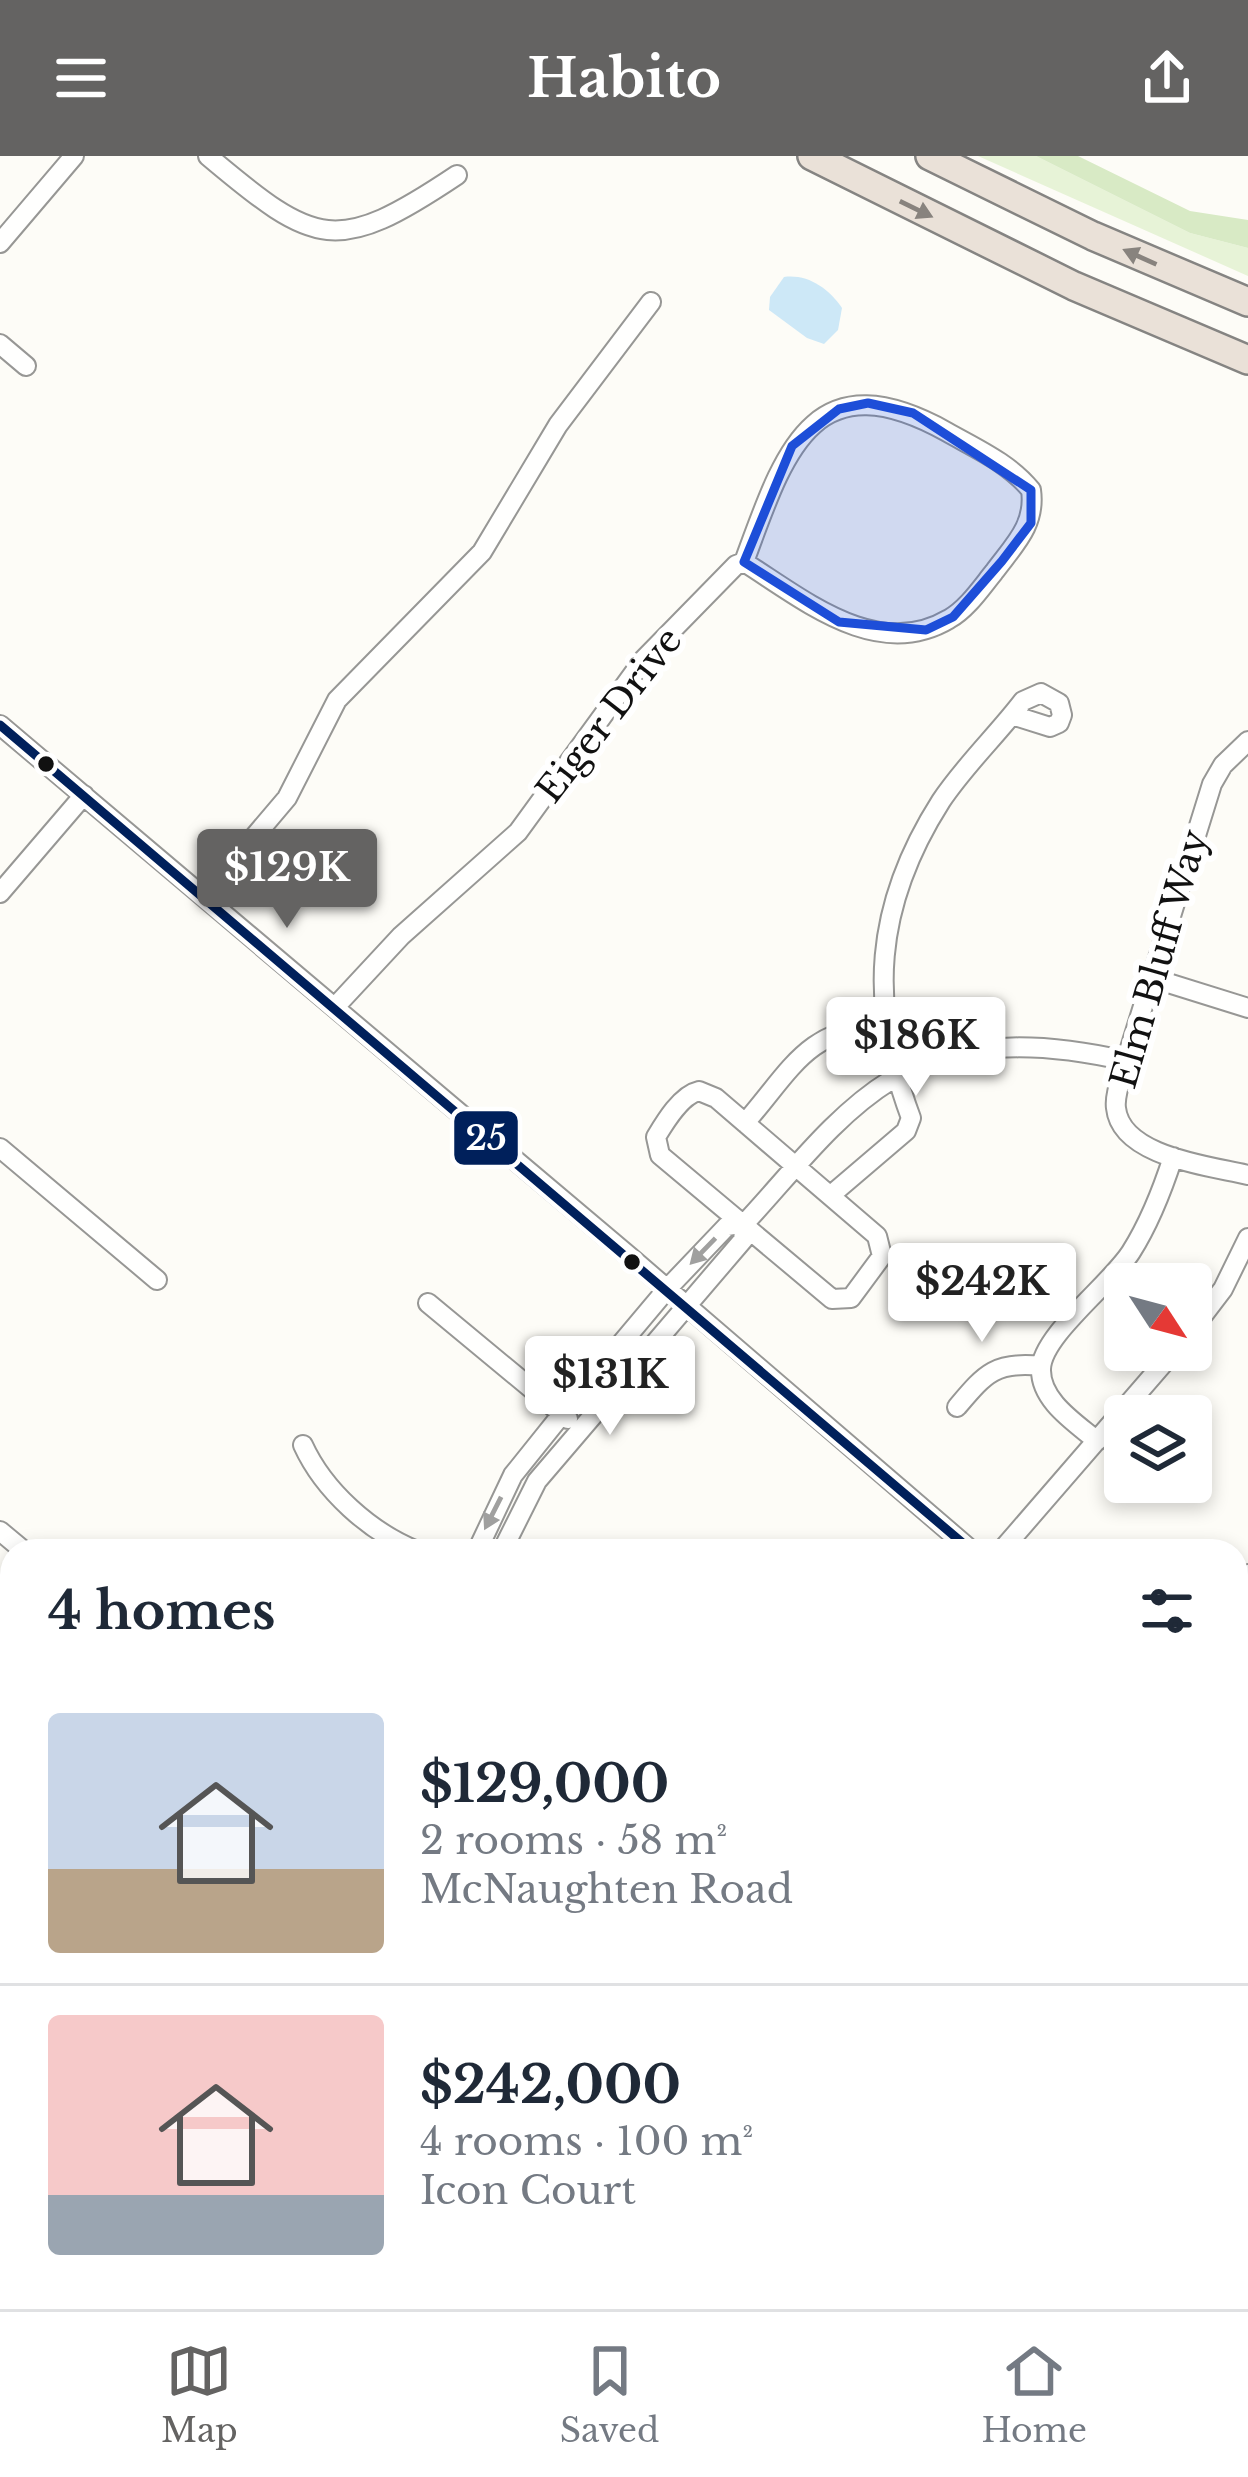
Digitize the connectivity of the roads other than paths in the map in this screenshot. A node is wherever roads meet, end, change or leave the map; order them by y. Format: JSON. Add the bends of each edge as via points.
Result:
{"nodes":[{"id":1,"x":74,"y":156,"type":"edge"},
{"id":2,"x":208,"y":156,"type":"edge"},
{"id":3,"x":812,"y":156,"type":"edge"},
{"id":4,"x":930,"y":156,"type":"edge"},
{"id":5,"x":457,"y":176,"type":"dead end"},
{"id":6,"x":0,"y":243,"type":"edge"},
{"id":7,"x":651,"y":302,"type":"dead end"},
{"id":8,"x":1248,"y":302,"type":"edge"},
{"id":9,"x":0,"y":344,"type":"edge"},
{"id":10,"x":1248,"y":360,"type":"edge"},
{"id":11,"x":26,"y":366,"type":"dead end"},
{"id":12,"x":744,"y":562,"type":"junction"},
{"id":13,"x":1012,"y":716,"type":"dead end"},
{"id":14,"x":0,"y":725,"type":"edge"},
{"id":15,"x":1248,"y":741,"type":"edge"},
{"id":16,"x":84,"y":795,"type":"junction"},
{"id":17,"x":0,"y":893,"type":"edge"},
{"id":18,"x":204,"y":896,"type":"junction"},
{"id":19,"x":1152,"y":978,"type":"junction"},
{"id":20,"x":335,"y":1007,"type":"junction"},
{"id":21,"x":1248,"y":1008,"type":"edge"},
{"id":22,"x":883,"y":1024,"type":"junction"},
{"id":23,"x":1126,"y":1060,"type":"junction"},
{"id":24,"x":896,"y":1078,"type":"junction"},
{"id":25,"x":745,"y":1123,"type":"junction"},
{"id":26,"x":0,"y":1148,"type":"edge"},
{"id":27,"x":1172,"y":1157,"type":"junction"},
{"id":28,"x":796,"y":1168,"type":"junction"},
{"id":29,"x":1248,"y":1175,"type":"edge"},
{"id":30,"x":831,"y":1195,"type":"junction"},
{"id":31,"x":745,"y":1223,"type":"junction"},
{"id":32,"x":1248,"y":1238,"type":"edge"},
{"id":33,"x":157,"y":1280,"type":"dead end"},
{"id":34,"x":667,"y":1288,"type":"junction"},
{"id":35,"x":428,"y":1303,"type":"dead end"},
{"id":36,"x":1212,"y":1303,"type":"edge"},
{"id":37,"x":685,"y":1304,"type":"junction"},
{"id":38,"x":1041,"y":1366,"type":"junction"},
{"id":39,"x":1157,"y":1371,"type":"edge"},
{"id":40,"x":957,"y":1407,"type":"dead end"},
{"id":41,"x":562,"y":1414,"type":"junction"},
{"id":42,"x":581,"y":1430,"type":"junction"},
{"id":43,"x":1097,"y":1441,"type":"junction"},
{"id":44,"x":303,"y":1445,"type":"dead end"},
{"id":45,"x":396,"y":1539,"type":"edge"},
{"id":46,"x":482,"y":1539,"type":"edge"},
{"id":47,"x":508,"y":1539,"type":"edge"},
{"id":48,"x":957,"y":1539,"type":"edge"},
{"id":49,"x":1011,"y":1539,"type":"edge"}],
"edges":[{"from":1,"to":6,"type":"street"},
{"from":2,"to":5,"type":"street","via":[[284,216],[330,231],[384,220]]},
{"from":3,"to":10,"type":"highway","one_way":true,"via":[[1074,286]]},
{"from":8,"to":4,"type":"highway","one_way":true},
{"from":7,"to":18,"type":"street","via":[[558,425],[482,552],[337,700],[286,798]]},
{"from":9,"to":11,"type":"street"},
{"from":12,"to":12,"type":"street","name":"Eiger Drive","via":[[792,446],[839,409],[905,410],[1031,490],[1031,523],[953,617],[926,630],[839,622]]},
{"from":12,"to":20,"type":"street","name":"Eiger Drive","via":[[644,659],[518,832]]},
{"from":13,"to":22,"type":"street","via":[[942,801],[904,874],[886,942]]},
{"from":14,"to":16,"type":"street"},
{"from":15,"to":19,"type":"street","name":"Elm Bluff Way","via":[[1212,784]]},
{"from":16,"to":17,"type":"street"},
{"from":16,"to":18,"type":"street"},
{"from":18,"to":20,"type":"street"},
{"from":19,"to":21,"type":"street"},
{"from":19,"to":23,"type":"street","name":"Elm Bluff Way"},
{"from":20,"to":34,"type":"street"},
{"from":22,"to":24,"type":"street"},
{"from":22,"to":25,"type":"street","via":[[848,1027],[815,1042]]},
{"from":23,"to":24,"type":"street","via":[[1022,1044]]},
{"from":23,"to":27,"type":"street","name":"Elm Bluff Way","via":[[1115,1107],[1125,1130]]},
{"from":24,"to":28,"type":"street"},
{"from":24,"to":30,"type":"street","via":[[911,1118],[906,1131]]},
{"from":25,"to":28,"type":"street"},
{"from":25,"to":31,"type":"street","via":[[708,1092],[689,1093],[656,1147]]},
{"from":26,"to":33,"type":"street"},
{"from":27,"to":29,"type":"street","name":"Elm Bluff Way"},
{"from":27,"to":38,"type":"street","via":[[1131,1252],[1053,1336]]},
{"from":28,"to":30,"type":"street"},
{"from":28,"to":31,"type":"street"},
{"from":30,"to":31,"type":"street","via":[[882,1245],[851,1298],[832,1299]]},
{"from":31,"to":34,"type":"street","one_way":true,"via":[[727,1226]]},
{"from":31,"to":37,"type":"street","via":[[743,1240]]},
{"from":32,"to":36,"type":"street"},
{"from":34,"to":37,"type":"street"},
{"from":34,"to":41,"type":"street"},
{"from":35,"to":41,"type":"street"},
{"from":37,"to":42,"type":"street"},
{"from":37,"to":48,"type":"street"},
{"from":38,"to":40,"type":"street","via":[[995,1369]]},
{"from":38,"to":43,"type":"street","via":[[1051,1397]]},
{"from":39,"to":43,"type":"street"},
{"from":41,"to":42,"type":"street"},
{"from":41,"to":46,"type":"street","one_way":true,"via":[[513,1475]]},
{"from":42,"to":47,"type":"street","via":[[537,1481]]},
{"from":43,"to":49,"type":"street"},
{"from":44,"to":45,"type":"street","via":[[332,1490]]}]}
